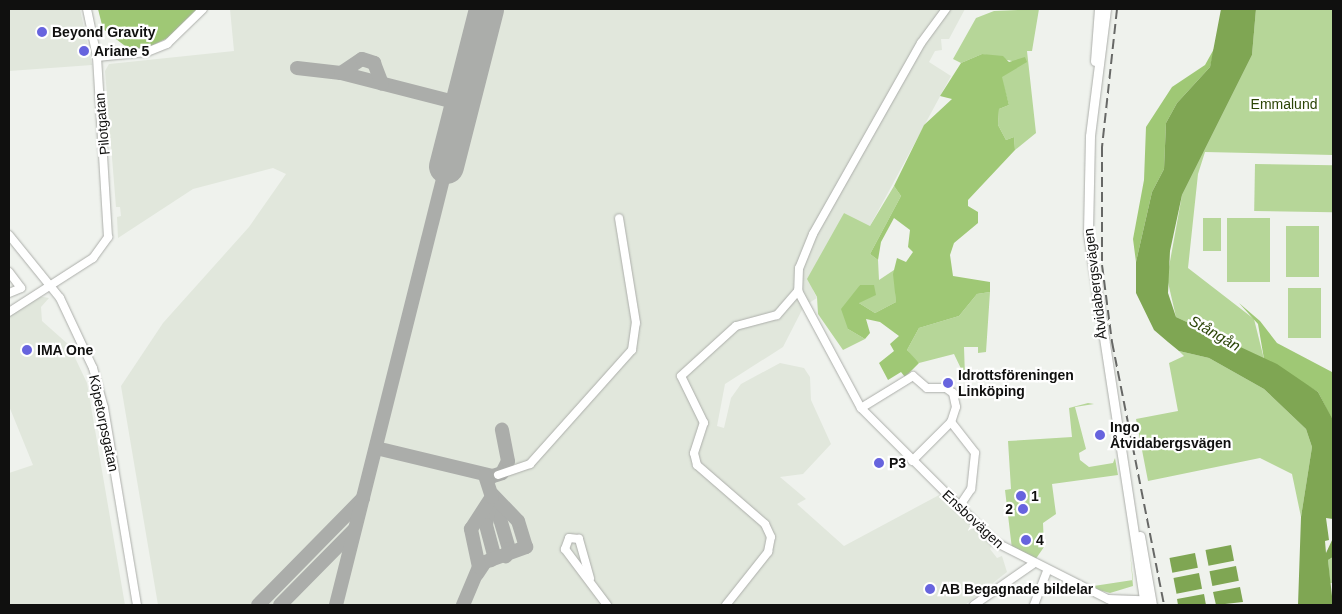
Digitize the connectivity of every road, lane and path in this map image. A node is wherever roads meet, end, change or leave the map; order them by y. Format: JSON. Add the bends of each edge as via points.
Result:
{"nodes":[{"id":1,"x":87,"y":9,"type":"edge"},
{"id":2,"x":203,"y":9,"type":"edge"},
{"id":3,"x":946,"y":9,"type":"edge"},
{"id":4,"x":1099,"y":9,"type":"edge"},
{"id":5,"x":1106,"y":9,"type":"edge"},
{"id":6,"x":97,"y":57,"type":"junction"},
{"id":7,"x":1092,"y":114,"type":"junction"},
{"id":8,"x":619,"y":218,"type":"dead end"},
{"id":9,"x":9,"y":235,"type":"edge"},
{"id":10,"x":9,"y":272,"type":"edge"},
{"id":11,"x":49,"y":283,"type":"junction"},
{"id":12,"x":798,"y":291,"type":"junction"},
{"id":13,"x":9,"y":293,"type":"edge"},
{"id":14,"x":9,"y":312,"type":"edge"},
{"id":15,"x":861,"y":408,"type":"junction"},
{"id":16,"x":951,"y":422,"type":"junction"},
{"id":17,"x":912,"y":461,"type":"junction"},
{"id":18,"x":498,"y":475,"type":"dead end"},
{"id":19,"x":959,"y":507,"type":"junction"},
{"id":20,"x":1033,"y":564,"type":"junction"},
{"id":21,"x":1047,"y":571,"type":"junction"},
{"id":22,"x":590,"y":578,"type":"junction"},
{"id":23,"x":1108,"y":599,"type":"junction"},
{"id":24,"x":1148,"y":603,"type":"edge"},
{"id":25,"x":137,"y":605,"type":"edge"},
{"id":26,"x":607,"y":605,"type":"edge"},
{"id":27,"x":726,"y":605,"type":"edge"},
{"id":28,"x":974,"y":605,"type":"edge"},
{"id":29,"x":1034,"y":605,"type":"edge"},
{"id":30,"x":1130,"y":605,"type":"edge"}],
"edges":[{"from":1,"to":6,"type":"street","name":"Pilotgatan"},
{"from":2,"to":6,"type":"street","via":[[167,44],[147,52]]},
{"from":3,"to":12,"type":"street","via":[[921,43],[813,234],[799,268]]},
{"from":4,"to":7,"type":"main road","name":"Åtvidabergsvägen"},
{"from":5,"to":7,"type":"main road","name":"Åtvidabergsvägen"},
{"from":6,"to":11,"type":"street","name":"Pilotgatan","via":[[108,237],[93,258]]},
{"from":7,"to":24,"type":"main road","name":"Åtvidabergsvägen","via":[[1087,185],[1089,256]]},
{"from":8,"to":18,"type":"street","via":[[636,323],[632,350],[530,464]]},
{"from":9,"to":11,"type":"street","name":"Köpetorpsgatan"},
{"from":10,"to":13,"type":"street","via":[[22,288]]},
{"from":11,"to":14,"type":"street","name":"Pilotgatan"},
{"from":11,"to":25,"type":"street","name":"Köpetorpsgatan","via":[[77,329],[102,397]]},
{"from":12,"to":15,"type":"street","name":"Ensbovägen"},
{"from":12,"to":27,"type":"street","via":[[776,315],[736,326],[682,376],[704,423],[694,453],[697,465],[765,524],[771,537],[768,552]]},
{"from":15,"to":16,"type":"street","via":[[916,375],[927,388],[946,388],[955,397]]},
{"from":15,"to":17,"type":"street","name":"Ensbovägen"},
{"from":16,"to":17,"type":"street"},
{"from":16,"to":19,"type":"street","via":[[967,438],[974,453],[974,475],[969,495]]},
{"from":17,"to":19,"type":"street","name":"Ensbovägen"},
{"from":19,"to":20,"type":"street","name":"Ensbovägen","via":[[995,542]]},
{"from":20,"to":21,"type":"street","name":"Ensbovägen"},
{"from":20,"to":28,"type":"street"},
{"from":21,"to":23,"type":"street","name":"Ensbovägen"},
{"from":21,"to":29,"type":"street"},
{"from":22,"to":22,"type":"street","via":[[565,549],[569,538],[579,539]]},
{"from":22,"to":26,"type":"street"},
{"from":23,"to":24,"type":"street","name":"Ensbovägen"},
{"from":23,"to":30,"type":"street","name":"Ensbovägen"},
{"from":24,"to":30,"type":"street","name":"Ensbovägen"}]}
